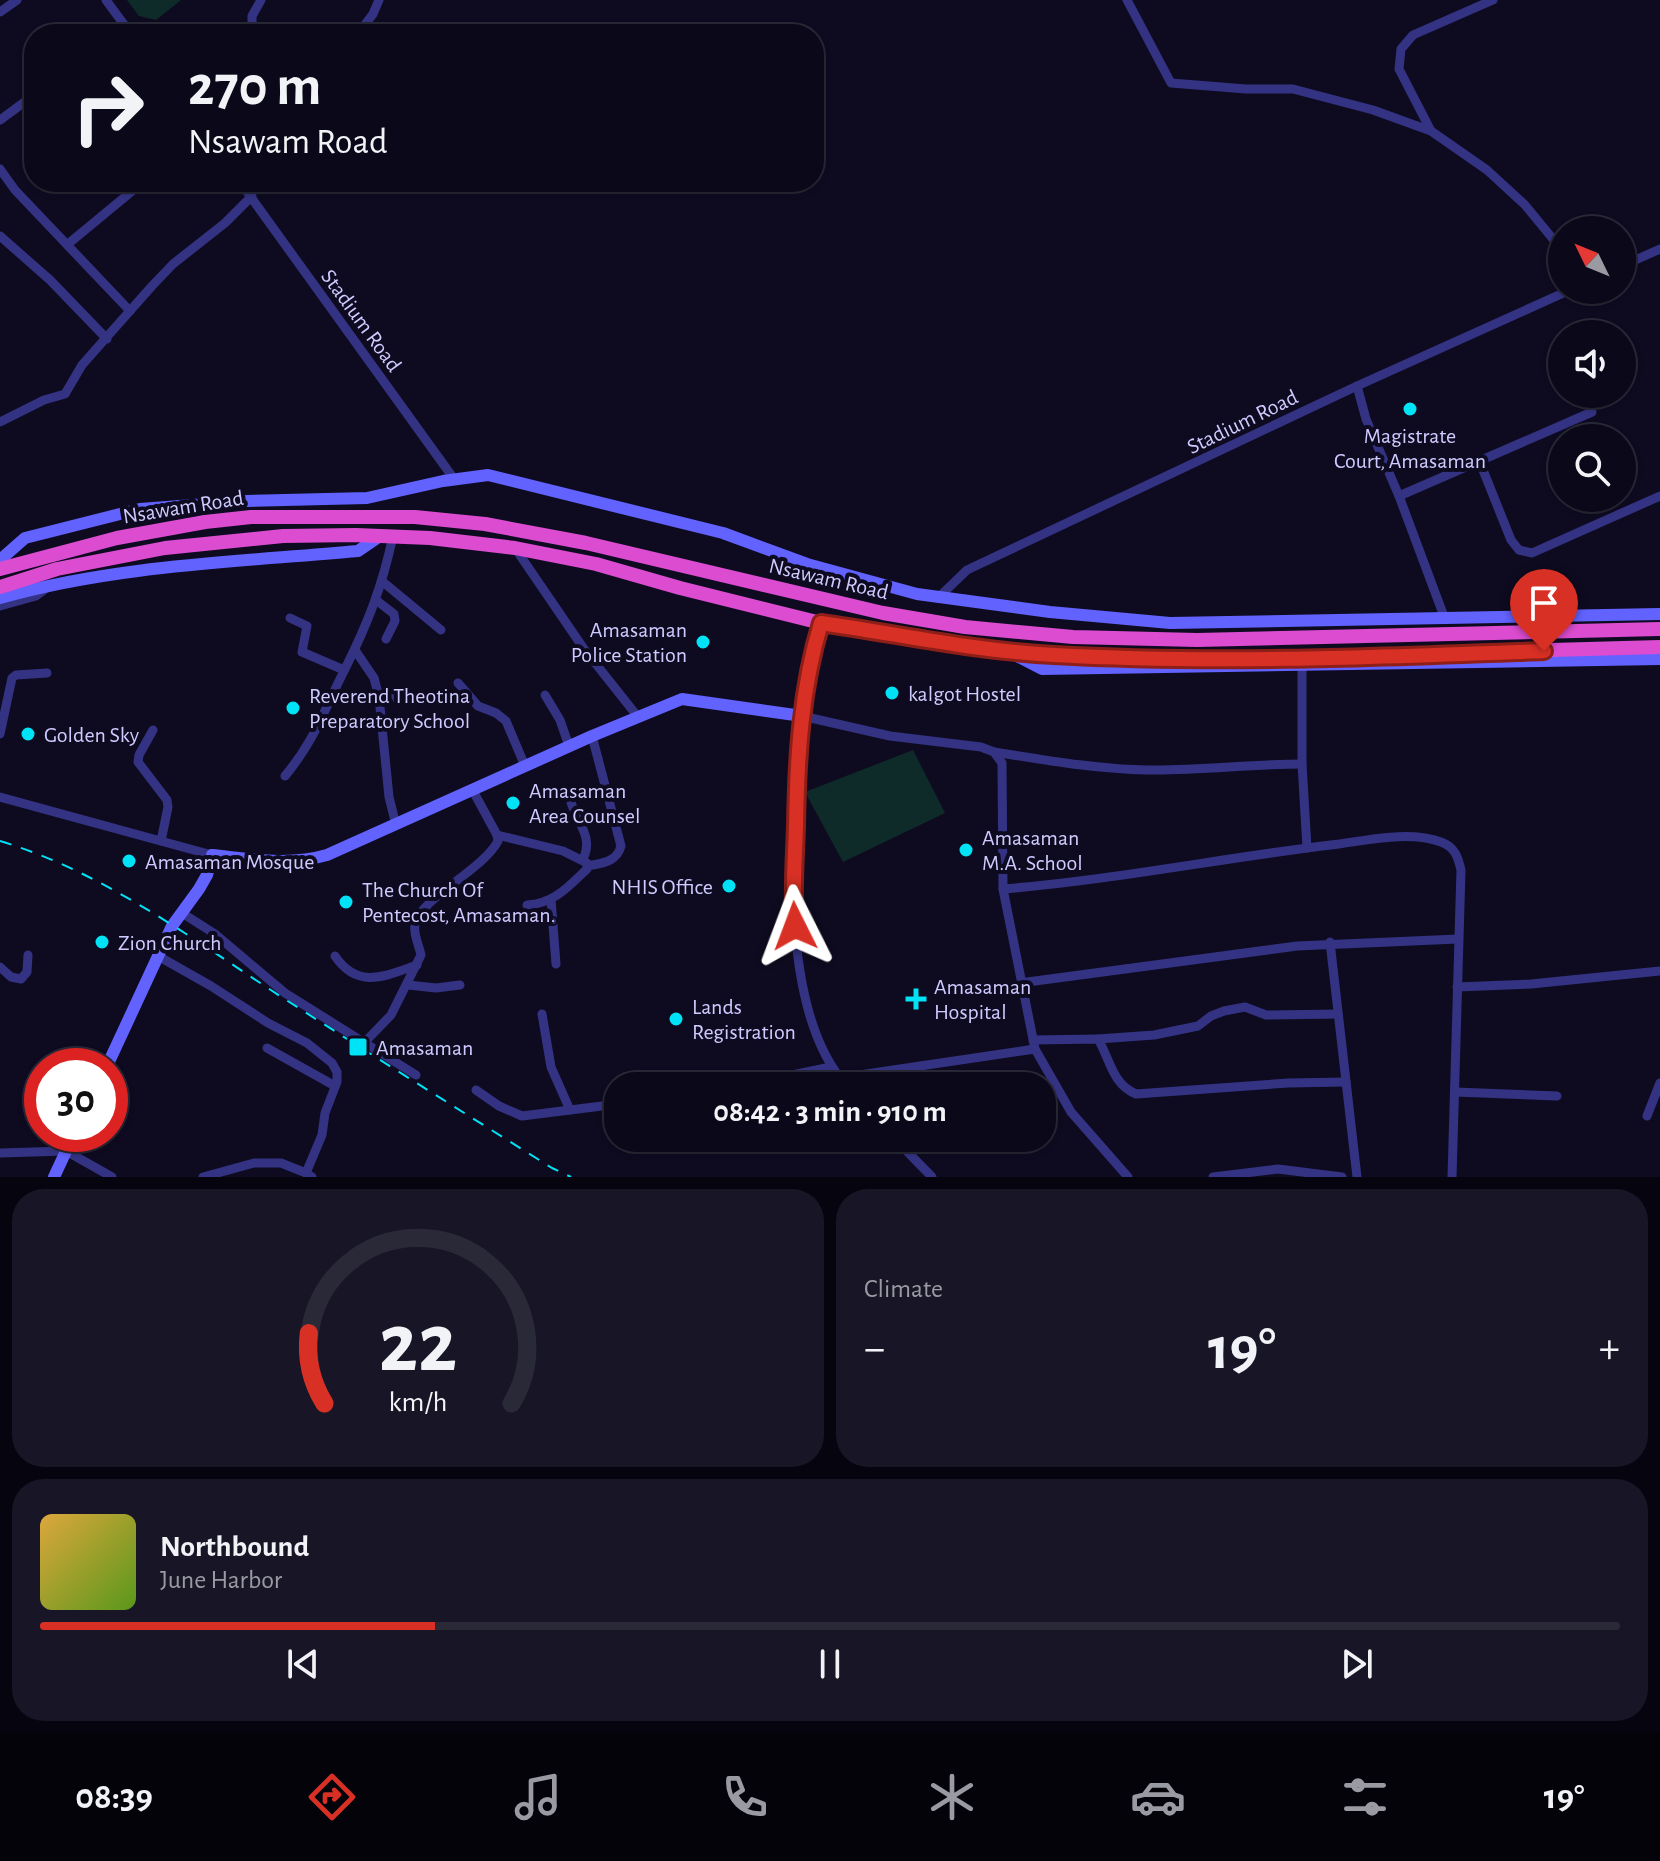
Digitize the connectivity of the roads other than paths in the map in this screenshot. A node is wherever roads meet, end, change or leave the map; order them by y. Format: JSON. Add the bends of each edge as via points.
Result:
{"nodes":[{"id":1,"x":17,"y":0,"type":"edge"},
{"id":2,"x":106,"y":0,"type":"edge"},
{"id":3,"x":261,"y":0,"type":"edge"},
{"id":4,"x":379,"y":0,"type":"edge"},
{"id":5,"x":1127,"y":0,"type":"edge"},
{"id":6,"x":1488,"y":1,"type":"edge"},
{"id":7,"x":0,"y":12,"type":"edge"},
{"id":8,"x":121,"y":24,"type":"edge"},
{"id":9,"x":252,"y":24,"type":"edge"},
{"id":10,"x":366,"y":24,"type":"edge"},
{"id":11,"x":24,"y":102,"type":"edge"},
{"id":12,"x":0,"y":120,"type":"edge"},
{"id":13,"x":1431,"y":131,"type":"junction"},
{"id":14,"x":0,"y":169,"type":"edge"},
{"id":15,"x":130,"y":192,"type":"edge"},
{"id":16,"x":249,"y":192,"type":"edge"},
{"id":17,"x":127,"y":194,"type":"joint"},
{"id":18,"x":252,"y":196,"type":"junction"},
{"id":19,"x":1548,"y":233,"type":"edge"},
{"id":20,"x":0,"y":237,"type":"edge"},
{"id":21,"x":68,"y":244,"type":"junction"},
{"id":22,"x":1660,"y":249,"type":"edge"},
{"id":23,"x":1636,"y":260,"type":"edge"},
{"id":24,"x":1548,"y":300,"type":"edge"},
{"id":25,"x":130,"y":311,"type":"junction"},
{"id":26,"x":107,"y":339,"type":"junction"},
{"id":27,"x":1357,"y":386,"type":"junction"},
{"id":28,"x":1592,"y":412,"type":"dead end"},
{"id":29,"x":0,"y":422,"type":"edge"},
{"id":30,"x":1479,"y":460,"type":"junction"},
{"id":31,"x":454,"y":479,"type":"junction"},
{"id":32,"x":1399,"y":496,"type":"junction"},
{"id":33,"x":1660,"y":496,"type":"edge"},
{"id":34,"x":386,"y":536,"type":"junction"},
{"id":35,"x":515,"y":548,"type":"junction"},
{"id":36,"x":0,"y":560,"type":"edge"},
{"id":37,"x":0,"y":569,"type":"edge"},
{"id":38,"x":383,"y":582,"type":"junction"},
{"id":39,"x":50,"y":585,"type":"junction"},
{"id":40,"x":0,"y":587,"type":"edge"},
{"id":41,"x":939,"y":597,"type":"junction"},
{"id":42,"x":0,"y":598,"type":"edge"},
{"id":43,"x":376,"y":600,"type":"junction"},
{"id":44,"x":0,"y":606,"type":"edge"},
{"id":45,"x":1660,"y":614,"type":"edge"},
{"id":46,"x":290,"y":618,"type":"dead end"},
{"id":47,"x":1445,"y":619,"type":"junction"},
{"id":48,"x":821,"y":623,"type":"junction"},
{"id":49,"x":1660,"y":629,"type":"edge"},
{"id":50,"x":441,"y":630,"type":"dead end"},
{"id":51,"x":386,"y":639,"type":"dead end"},
{"id":52,"x":1660,"y":647,"type":"edge"},
{"id":53,"x":355,"y":650,"type":"junction"},
{"id":54,"x":1006,"y":651,"type":"junction"},
{"id":55,"x":1660,"y":659,"type":"edge"},
{"id":56,"x":1302,"y":665,"type":"junction"},
{"id":57,"x":344,"y":670,"type":"junction"},
{"id":58,"x":47,"y":673,"type":"dead end"},
{"id":59,"x":458,"y":683,"type":"dead end"},
{"id":60,"x":545,"y":695,"type":"dead end"},
{"id":61,"x":379,"y":697,"type":"junction"},
{"id":62,"x":411,"y":698,"type":"dead end"},
{"id":63,"x":802,"y":716,"type":"junction"},
{"id":64,"x":638,"y":717,"type":"junction"},
{"id":65,"x":153,"y":730,"type":"dead end"},
{"id":66,"x":0,"y":734,"type":"edge"},
{"id":67,"x":592,"y":736,"type":"junction"},
{"id":68,"x":569,"y":746,"type":"junction"},
{"id":69,"x":994,"y":752,"type":"junction"},
{"id":70,"x":1302,"y":764,"type":"junction"},
{"id":71,"x":525,"y":766,"type":"junction"},
{"id":72,"x":285,"y":776,"type":"dead end"},
{"id":73,"x":472,"y":789,"type":"junction"},
{"id":74,"x":0,"y":797,"type":"edge"},
{"id":75,"x":571,"y":802,"type":"dead end"},
{"id":76,"x":396,"y":825,"type":"junction"},
{"id":77,"x":497,"y":835,"type":"junction"},
{"id":78,"x":161,"y":841,"type":"junction"},
{"id":79,"x":1307,"y":848,"type":"junction"},
{"id":80,"x":212,"y":855,"type":"junction"},
{"id":81,"x":585,"y":863,"type":"junction"},
{"id":82,"x":1003,"y":889,"type":"junction"},
{"id":83,"x":551,"y":899,"type":"junction"},
{"id":84,"x":527,"y":905,"type":"dead end"},
{"id":85,"x":182,"y":913,"type":"junction"},
{"id":86,"x":1458,"y":939,"type":"junction"},
{"id":87,"x":1330,"y":942,"type":"junction"},
{"id":88,"x":28,"y":955,"type":"dead end"},
{"id":89,"x":158,"y":956,"type":"junction"},
{"id":90,"x":335,"y":956,"type":"dead end"},
{"id":91,"x":556,"y":964,"type":"dead end"},
{"id":92,"x":417,"y":965,"type":"junction"},
{"id":93,"x":0,"y":967,"type":"edge"},
{"id":94,"x":1660,"y":971,"type":"edge"},
{"id":95,"x":1020,"y":983,"type":"junction"},
{"id":96,"x":408,"y":985,"type":"junction"},
{"id":97,"x":460,"y":985,"type":"dead end"},
{"id":98,"x":1457,"y":987,"type":"junction"},
{"id":99,"x":542,"y":1014,"type":"dead end"},
{"id":100,"x":1338,"y":1014,"type":"junction"},
{"id":101,"x":1098,"y":1039,"type":"junction"},
{"id":102,"x":364,"y":1043,"type":"junction"},
{"id":103,"x":1034,"y":1044,"type":"junction"},
{"id":104,"x":115,"y":1048,"type":"edge"},
{"id":105,"x":267,"y":1048,"type":"dead end"},
{"id":106,"x":831,"y":1067,"type":"junction"},
{"id":107,"x":807,"y":1072,"type":"edge"},
{"id":108,"x":835,"y":1072,"type":"edge"},
{"id":109,"x":873,"y":1072,"type":"edge"},
{"id":110,"x":416,"y":1075,"type":"dead end"},
{"id":111,"x":1346,"y":1082,"type":"junction"},
{"id":112,"x":1660,"y":1083,"type":"edge"},
{"id":113,"x":335,"y":1086,"type":"junction"},
{"id":114,"x":476,"y":1090,"type":"dead end"},
{"id":115,"x":1455,"y":1092,"type":"junction"},
{"id":116,"x":1557,"y":1096,"type":"dead end"},
{"id":117,"x":604,"y":1106,"type":"edge"},
{"id":118,"x":570,"y":1110,"type":"junction"},
{"id":119,"x":1647,"y":1116,"type":"dead end"},
{"id":120,"x":33,"y":1152,"type":"edge"},
{"id":121,"x":66,"y":1152,"type":"edge"},
{"id":122,"x":68,"y":1152,"type":"edge"},
{"id":123,"x":908,"y":1152,"type":"edge"},
{"id":124,"x":0,"y":1153,"type":"edge"},
{"id":125,"x":309,"y":1175,"type":"edge"},
{"id":126,"x":54,"y":1177,"type":"edge"},
{"id":127,"x":112,"y":1177,"type":"edge"},
{"id":128,"x":203,"y":1177,"type":"edge"},
{"id":129,"x":932,"y":1177,"type":"edge"},
{"id":130,"x":1128,"y":1177,"type":"edge"},
{"id":131,"x":1213,"y":1177,"type":"edge"},
{"id":132,"x":1342,"y":1177,"type":"edge"},
{"id":133,"x":1357,"y":1177,"type":"edge"},
{"id":134,"x":1452,"y":1177,"type":"edge"}],
"edges":[{"from":1,"to":7,"type":"street"},
{"from":2,"to":8,"type":"street"},
{"from":3,"to":9,"type":"street"},
{"from":4,"to":10,"type":"street"},
{"from":5,"to":13,"type":"street","via":[[1171,83],[1293,89]]},
{"from":6,"to":13,"type":"street","via":[[1413,35],[1401,49],[1399,69]]},
{"from":11,"to":12,"type":"street"},
{"from":13,"to":19,"type":"street","via":[[1487,170]]},
{"from":14,"to":21,"type":"street"},
{"from":15,"to":17,"type":"street"},
{"from":16,"to":18,"type":"street","name":"Stadium Road"},
{"from":17,"to":21,"type":"street"},
{"from":18,"to":25,"type":"street","via":[[173,264]]},
{"from":18,"to":31,"type":"street","name":"Stadium Road"},
{"from":20,"to":26,"type":"street"},
{"from":21,"to":25,"type":"street"},
{"from":22,"to":23,"type":"street"},
{"from":24,"to":27,"type":"street","name":"Stadium Road"},
{"from":25,"to":26,"type":"street"},
{"from":26,"to":29,"type":"street","via":[[82,365],[65,394]]},
{"from":27,"to":32,"type":"street"},
{"from":27,"to":41,"type":"street","name":"Stadium Road","via":[[967,570]]},
{"from":28,"to":30,"type":"street"},
{"from":30,"to":32,"type":"street"},
{"from":30,"to":33,"type":"street","via":[[1511,540],[1519,550],[1532,553]]},
{"from":31,"to":36,"type":"main road","via":[[367,498],[140,509],[25,538]]},
{"from":31,"to":41,"type":"main road","via":[[488,475],[723,533],[807,564]]},
{"from":32,"to":47,"type":"street"},
{"from":34,"to":35,"type":"highway","name":"Nsawam Road"},
{"from":34,"to":38,"type":"street"},
{"from":34,"to":39,"type":"main road","via":[[358,551],[170,566]]},
{"from":34,"to":40,"type":"highway","name":"Nsawam Road","via":[[211,542],[57,569]]},
{"from":35,"to":48,"type":"highway","name":"Nsawam Road"},
{"from":35,"to":64,"type":"street"},
{"from":37,"to":49,"type":"highway","name":"Nsawam Road","via":[[117,538],[205,522],[415,517],[586,543],[883,613],[1073,637],[1197,640]]},
{"from":38,"to":43,"type":"street"},
{"from":38,"to":50,"type":"street"},
{"from":39,"to":42,"type":"main road"},
{"from":39,"to":44,"type":"street","via":[[36,596]]},
{"from":41,"to":47,"type":"main road","via":[[1170,623]]},
{"from":43,"to":51,"type":"street","via":[[394,614]]},
{"from":43,"to":53,"type":"street"},
{"from":45,"to":47,"type":"main road"},
{"from":46,"to":57,"type":"street","via":[[307,626],[302,652]]},
{"from":48,"to":54,"type":"highway","name":"Nsawam Road"},
{"from":48,"to":63,"type":"main road"},
{"from":52,"to":54,"type":"highway","name":"Nsawam Road","via":[[1219,659]]},
{"from":53,"to":57,"type":"street"},
{"from":53,"to":61,"type":"street","via":[[374,678]]},
{"from":54,"to":56,"type":"main road","via":[[1042,669]]},
{"from":55,"to":56,"type":"main road"},
{"from":56,"to":70,"type":"street"},
{"from":57,"to":72,"type":"street","via":[[311,741]]},
{"from":58,"to":66,"type":"street","via":[[12,678]]},
{"from":59,"to":71,"type":"street","via":[[478,706],[506,721]]},
{"from":60,"to":68,"type":"street"},
{"from":61,"to":62,"type":"street"},
{"from":61,"to":76,"type":"street"},
{"from":63,"to":64,"type":"main road","via":[[682,699]]},
{"from":63,"to":69,"type":"street"},
{"from":63,"to":106,"type":"street","via":[[793,900],[800,977]]},
{"from":64,"to":67,"type":"main road"},
{"from":65,"to":78,"type":"street","via":[[138,762],[167,800]]},
{"from":67,"to":68,"type":"main road"},
{"from":67,"to":81,"type":"street","via":[[621,846],[611,860]]},
{"from":68,"to":71,"type":"main road"},
{"from":69,"to":70,"type":"street","via":[[1148,770]]},
{"from":69,"to":82,"type":"street","via":[[1002,763]]},
{"from":70,"to":79,"type":"street"},
{"from":71,"to":73,"type":"main road"},
{"from":73,"to":76,"type":"main road"},
{"from":73,"to":77,"type":"street"},
{"from":74,"to":78,"type":"street"},
{"from":75,"to":81,"type":"street","via":[[586,832]]},
{"from":76,"to":80,"type":"main road","via":[[306,861]]},
{"from":77,"to":81,"type":"street","via":[[563,851]]},
{"from":77,"to":92,"type":"street","via":[[495,847],[415,921],[421,955]]},
{"from":78,"to":80,"type":"street"},
{"from":79,"to":82,"type":"street"},
{"from":79,"to":86,"type":"street","via":[[1400,838],[1451,847],[1461,870]]},
{"from":80,"to":85,"type":"main road","via":[[203,882]]},
{"from":81,"to":83,"type":"street","via":[[568,889]]},
{"from":82,"to":95,"type":"street"},
{"from":83,"to":84,"type":"street"},
{"from":83,"to":91,"type":"street"},
{"from":85,"to":89,"type":"main road"},
{"from":85,"to":102,"type":"street","via":[[285,993]]},
{"from":86,"to":87,"type":"street"},
{"from":86,"to":98,"type":"street"},
{"from":87,"to":95,"type":"street"},
{"from":87,"to":100,"type":"street"},
{"from":88,"to":93,"type":"street","via":[[21,979]]},
{"from":89,"to":104,"type":"main road"},
{"from":89,"to":113,"type":"street","via":[[307,1043],[332,1063]]},
{"from":90,"to":92,"type":"street","via":[[351,973],[365,978]]},
{"from":92,"to":96,"type":"street"},
{"from":94,"to":98,"type":"street"},
{"from":95,"to":103,"type":"street"},
{"from":96,"to":97,"type":"street"},
{"from":96,"to":102,"type":"street","via":[[391,1015]]},
{"from":98,"to":115,"type":"street"},
{"from":99,"to":118,"type":"street","via":[[551,1067]]},
{"from":100,"to":101,"type":"street","via":[[1266,1015],[1245,1007],[1211,1016],[1198,1026]]},
{"from":100,"to":111,"type":"street"},
{"from":101,"to":103,"type":"street"},
{"from":101,"to":111,"type":"street","via":[[1117,1081],[1136,1094]]},
{"from":102,"to":110,"type":"street"},
{"from":103,"to":109,"type":"street"},
{"from":103,"to":130,"type":"street","via":[[1071,1112]]},
{"from":105,"to":113,"type":"street"},
{"from":106,"to":107,"type":"street"},
{"from":106,"to":108,"type":"street"},
{"from":111,"to":133,"type":"street"},
{"from":112,"to":119,"type":"street"},
{"from":113,"to":125,"type":"street"},
{"from":114,"to":118,"type":"street","via":[[522,1116]]},
{"from":115,"to":116,"type":"street"},
{"from":115,"to":134,"type":"street"},
{"from":117,"to":118,"type":"street"},
{"from":120,"to":124,"type":"street"},
{"from":121,"to":126,"type":"main road"},
{"from":122,"to":127,"type":"street"},
{"from":123,"to":129,"type":"street"},
{"from":125,"to":128,"type":"street","via":[[281,1163],[254,1163]]},
{"from":131,"to":132,"type":"street","via":[[1278,1169]]}]}
